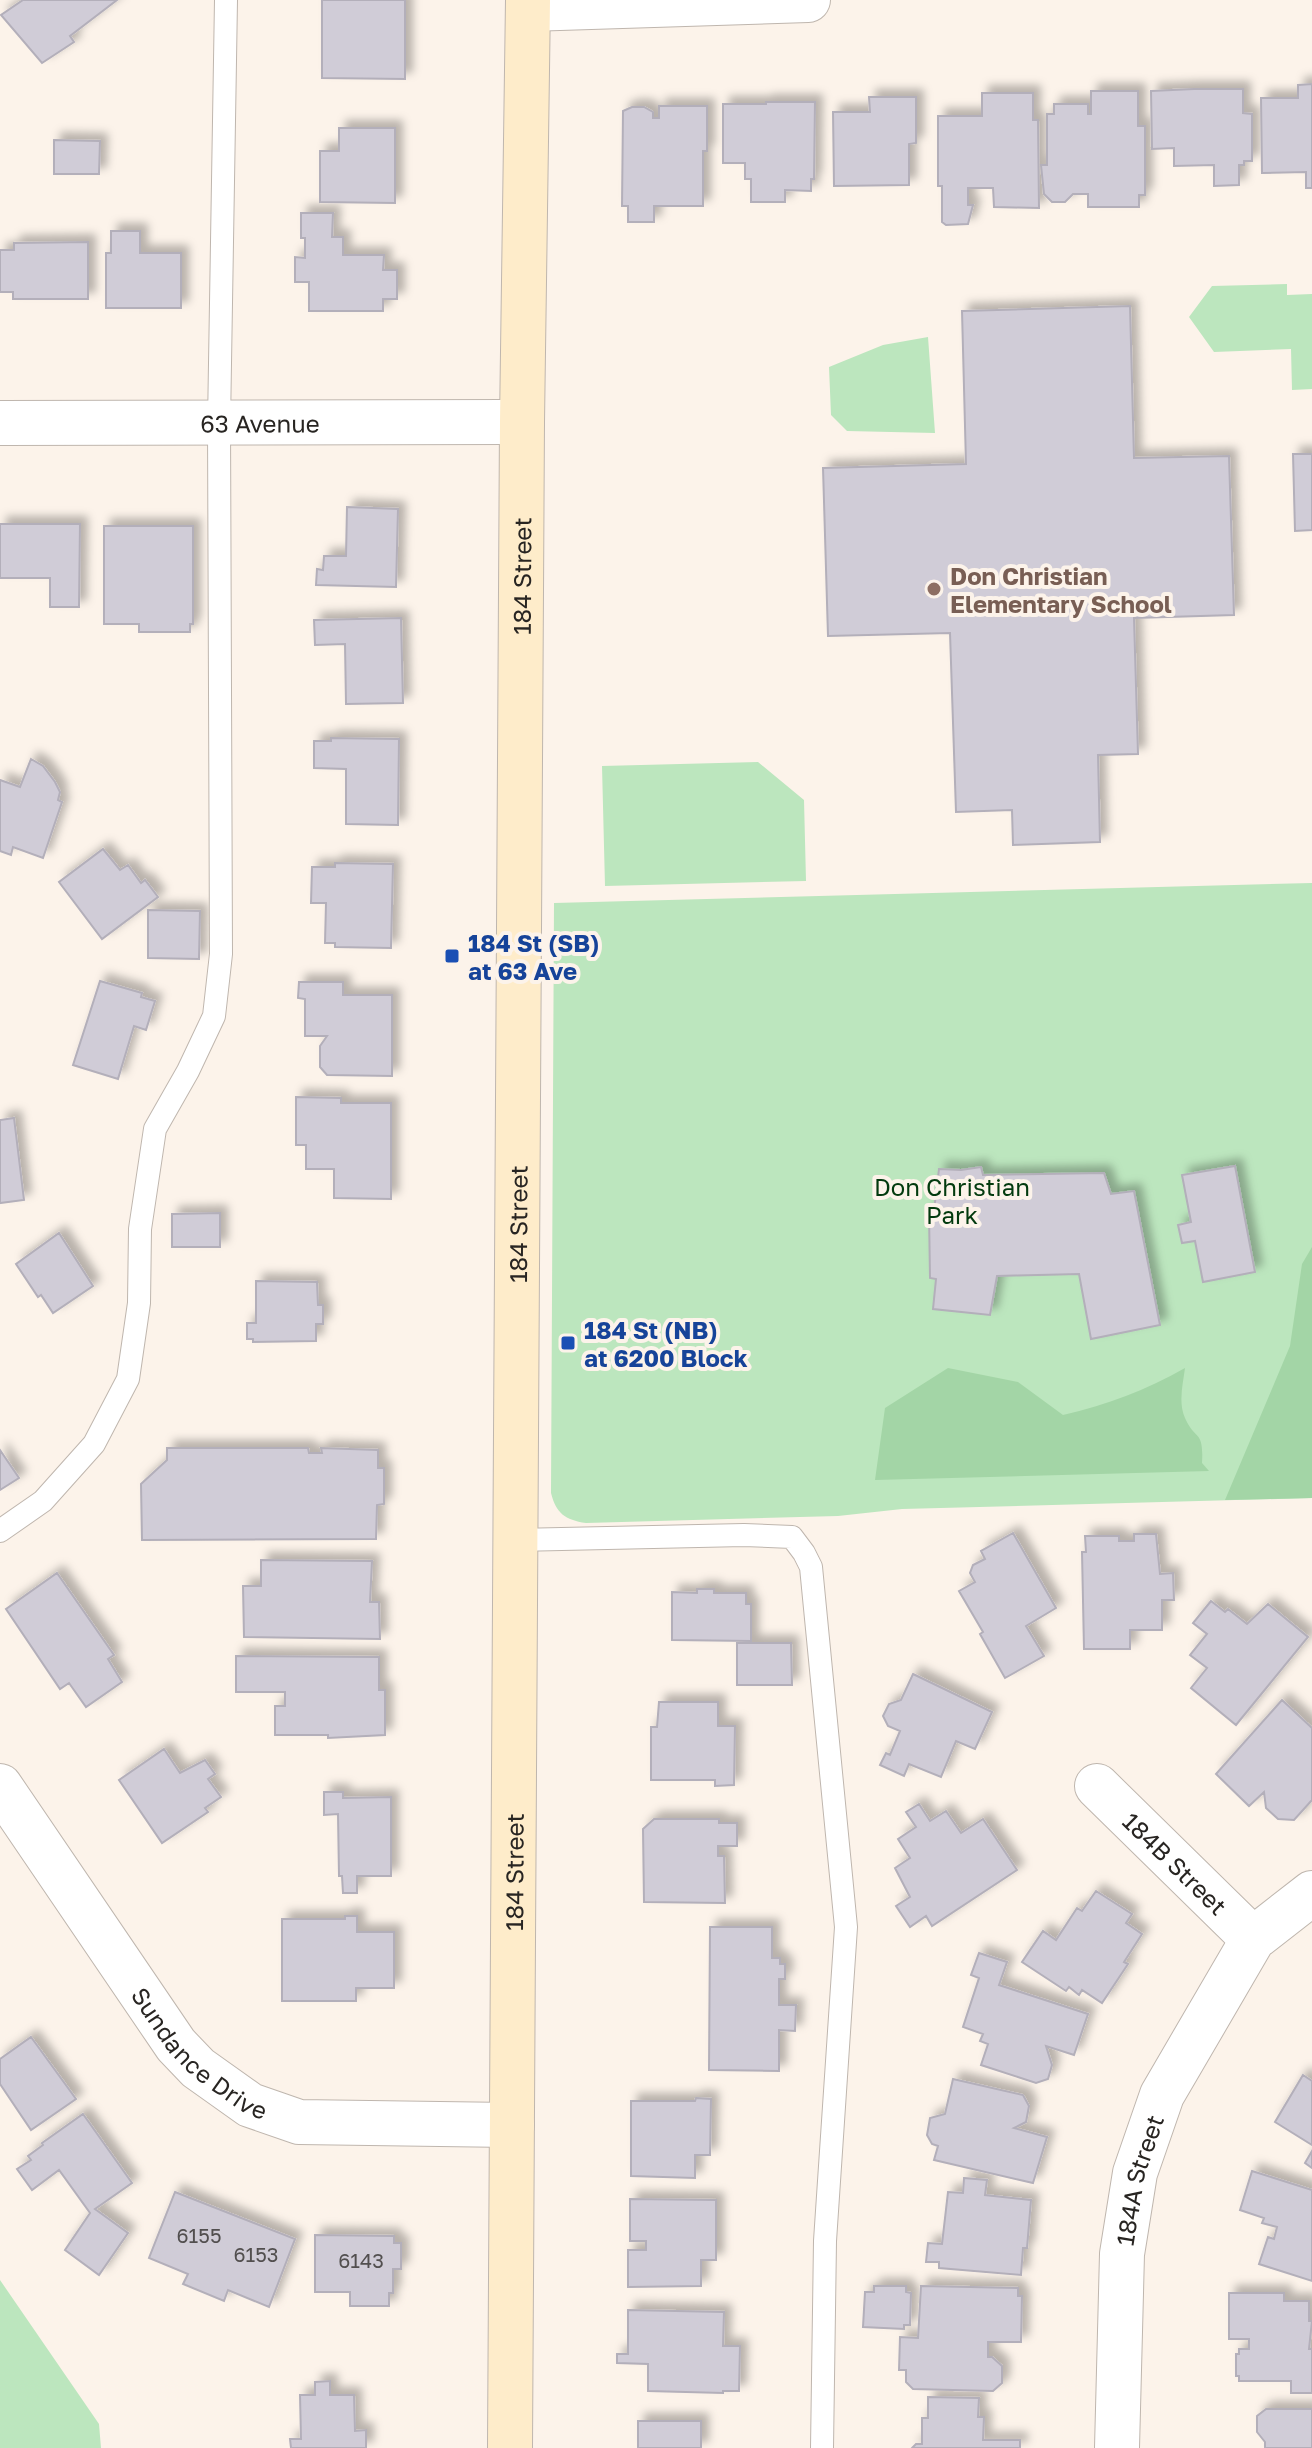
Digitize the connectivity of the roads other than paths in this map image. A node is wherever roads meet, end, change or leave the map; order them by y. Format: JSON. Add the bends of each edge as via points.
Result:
{"nodes":[{"id":1,"x":226,"y":0,"type":"edge"},
{"id":2,"x":808,"y":0,"type":"edge"},
{"id":3,"x":528,"y":5,"type":"edge"},
{"id":4,"x":522,"y":422,"type":"junction"},
{"id":5,"x":0,"y":423,"type":"edge"},
{"id":6,"x":219,"y":424,"type":"junction"},
{"id":7,"x":0,"y":1531,"type":"edge"},
{"id":8,"x":516,"y":1540,"type":"junction"},
{"id":9,"x":0,"y":1786,"type":"edge"},
{"id":10,"x":1097,"y":1786,"type":"dead end"},
{"id":11,"x":1312,"y":1893,"type":"edge"},
{"id":12,"x":1253,"y":1939,"type":"junction"},
{"id":13,"x":512,"y":2125,"type":"junction"},
{"id":14,"x":510,"y":2448,"type":"edge"},
{"id":15,"x":822,"y":2448,"type":"edge"},
{"id":16,"x":1117,"y":2448,"type":"edge"}],
"edges":[{"from":1,"to":6,"type":"lane"},
{"from":2,"to":3,"type":"street"},
{"from":3,"to":4,"type":"main road","name":"184 Street"},
{"from":4,"to":6,"type":"street","name":"63 Avenue"},
{"from":4,"to":8,"type":"main road","name":"184 Street"},
{"from":5,"to":6,"type":"street","name":"63 Avenue"},
{"from":6,"to":7,"type":"lane","via":[[221,954],[214,1016],[155,1129],[140,1229],[139,1303],[128,1379],[94,1444],[43,1501]]},
{"from":8,"to":13,"type":"main road","name":"184 Street"},
{"from":8,"to":15,"type":"lane","via":[[792,1537],[811,1567],[846,1927],[825,2241]]},
{"from":9,"to":13,"type":"street","name":"Sundance Drive","via":[[176,2045],[198,2068],[250,2105],[299,2122]]},
{"from":10,"to":12,"type":"street","name":"184B Street"},
{"from":11,"to":12,"type":"street"},
{"from":12,"to":16,"type":"street","name":"184A Street","via":[[1162,2095],[1135,2173],[1122,2254]]},
{"from":13,"to":14,"type":"main road","name":"184 Street"}]}
